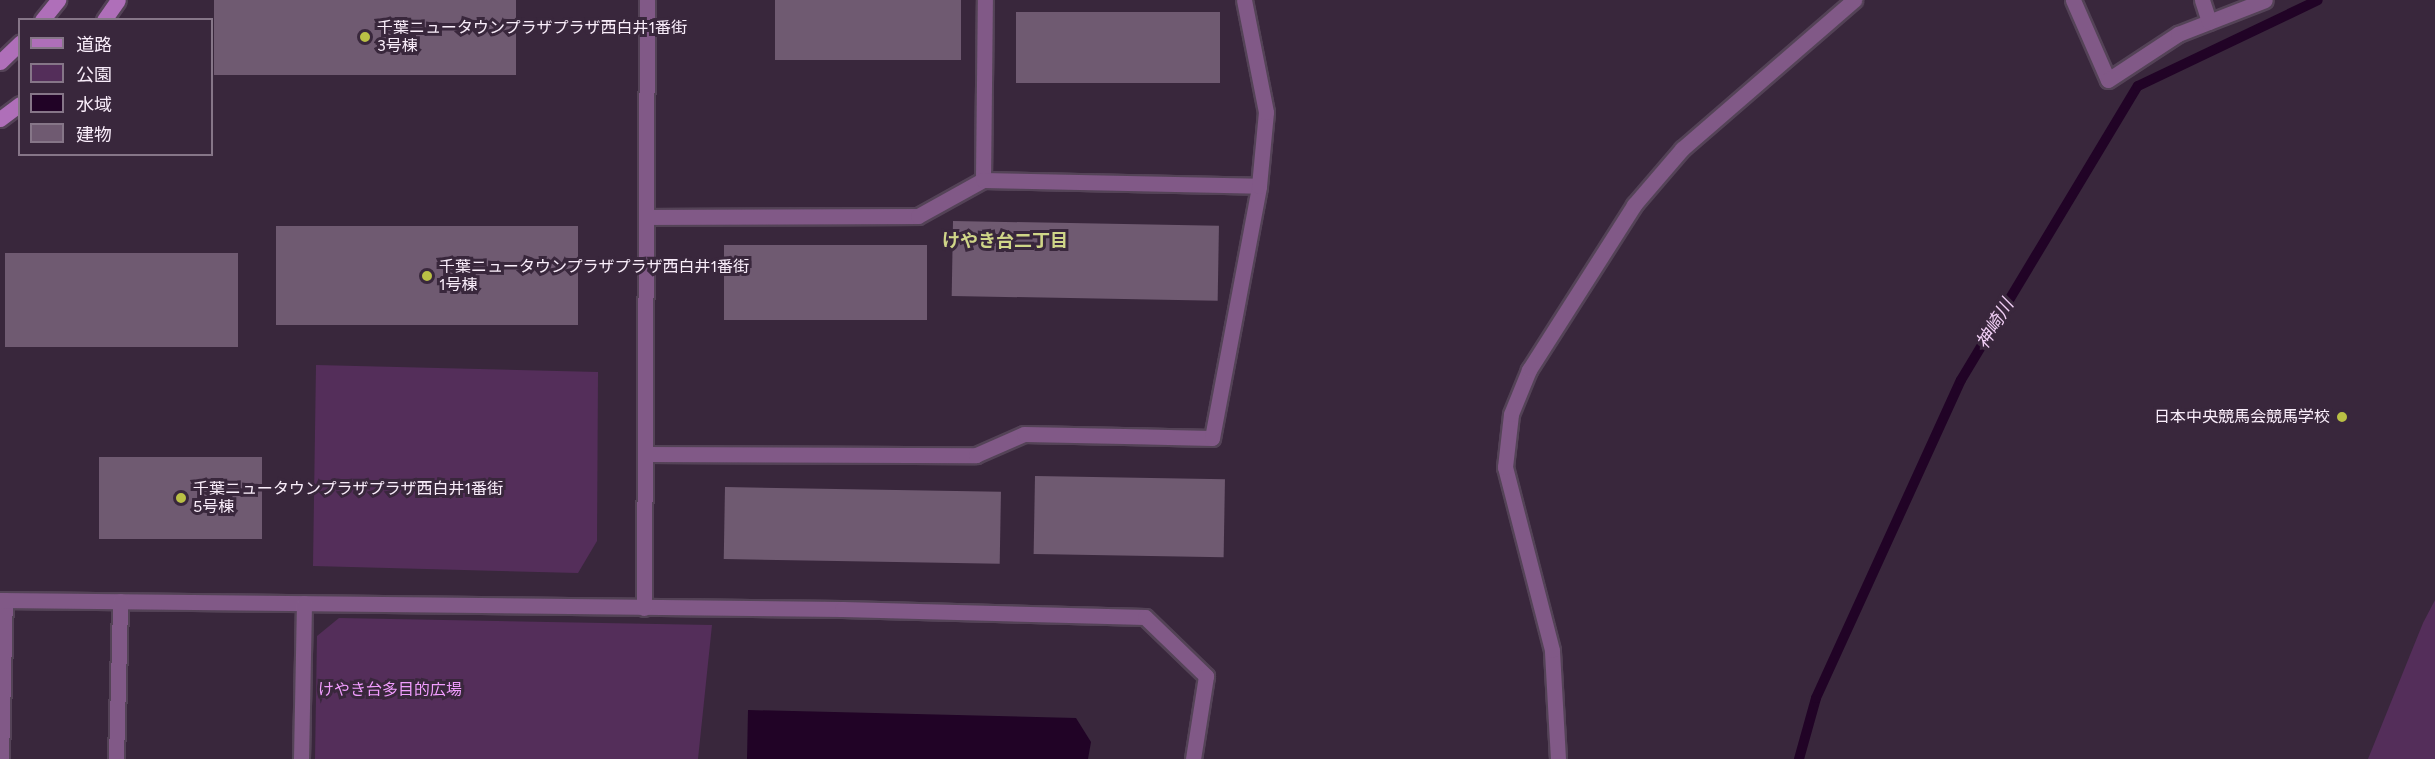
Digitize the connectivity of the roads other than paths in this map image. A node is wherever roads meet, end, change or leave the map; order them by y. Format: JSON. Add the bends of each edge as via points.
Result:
{"nodes":[{"id":1,"x":58,"y":0,"type":"edge"},
{"id":2,"x":118,"y":0,"type":"edge"},
{"id":3,"x":647,"y":0,"type":"edge"},
{"id":4,"x":985,"y":0,"type":"edge"},
{"id":5,"x":1244,"y":0,"type":"edge"},
{"id":6,"x":1854,"y":0,"type":"edge"},
{"id":7,"x":2073,"y":0,"type":"edge"},
{"id":8,"x":2202,"y":0,"type":"edge"},
{"id":9,"x":2265,"y":0,"type":"edge"},
{"id":10,"x":44,"y":18,"type":"edge"},
{"id":11,"x":105,"y":18,"type":"edge"},
{"id":12,"x":2210,"y":21,"type":"junction"},
{"id":13,"x":18,"y":45,"type":"edge"},
{"id":14,"x":0,"y":62,"type":"edge"},
{"id":15,"x":18,"y":106,"type":"edge"},
{"id":16,"x":0,"y":119,"type":"edge"},
{"id":17,"x":983,"y":180,"type":"junction"},
{"id":18,"x":1259,"y":186,"type":"junction"},
{"id":19,"x":646,"y":217,"type":"junction"},
{"id":20,"x":645,"y":454,"type":"junction"},
{"id":21,"x":3,"y":600,"type":"edge"},
{"id":22,"x":120,"y":601,"type":"junction"},
{"id":23,"x":304,"y":603,"type":"junction"},
{"id":24,"x":644,"y":608,"type":"junction"},
{"id":25,"x":1,"y":759,"type":"edge"},
{"id":26,"x":116,"y":759,"type":"edge"},
{"id":27,"x":300,"y":759,"type":"edge"},
{"id":28,"x":1193,"y":759,"type":"edge"},
{"id":29,"x":1558,"y":759,"type":"edge"}],
"edges":[{"from":1,"to":10,"type":"street"},
{"from":2,"to":11,"type":"street"},
{"from":3,"to":19,"type":"street"},
{"from":4,"to":17,"type":"street"},
{"from":5,"to":18,"type":"street","via":[[1266,112]]},
{"from":6,"to":29,"type":"street","via":[[1682,149],[1634,205],[1529,370],[1511,414],[1505,466],[1552,650]]},
{"from":7,"to":12,"type":"street","via":[[2108,80],[2178,34]]},
{"from":8,"to":12,"type":"street"},
{"from":9,"to":12,"type":"street"},
{"from":13,"to":14,"type":"street"},
{"from":15,"to":16,"type":"street"},
{"from":17,"to":18,"type":"street"},
{"from":17,"to":19,"type":"street","via":[[918,216]]},
{"from":18,"to":20,"type":"street","via":[[1212,438],[1024,434],[976,455]]},
{"from":19,"to":20,"type":"street"},
{"from":20,"to":24,"type":"street"},
{"from":21,"to":22,"type":"street"},
{"from":21,"to":25,"type":"street"},
{"from":22,"to":23,"type":"street"},
{"from":22,"to":26,"type":"street"},
{"from":23,"to":24,"type":"street"},
{"from":23,"to":27,"type":"street"},
{"from":24,"to":28,"type":"street","via":[[1145,617],[1206,676]]}]}
